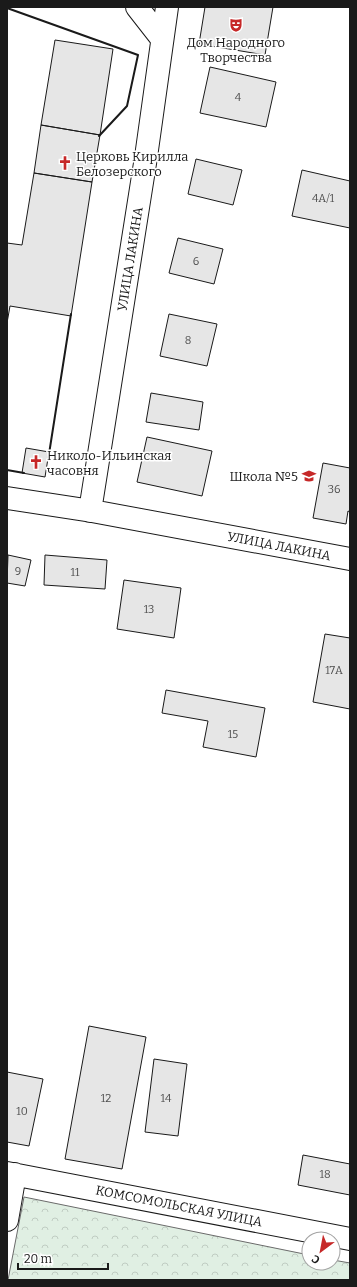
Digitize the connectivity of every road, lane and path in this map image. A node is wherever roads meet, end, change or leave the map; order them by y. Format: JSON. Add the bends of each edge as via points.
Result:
{"nodes":[{"id":1,"x":137,"y":7,"type":"edge"},
{"id":2,"x":167,"y":7,"type":"edge"},
{"id":3,"x":162,"y":39,"type":"junction"},
{"id":4,"x":7,"y":498,"type":"edge"},
{"id":5,"x":90,"y":511,"type":"junction"},
{"id":6,"x":350,"y":559,"type":"edge"},
{"id":7,"x":11,"y":1174,"type":"edge"},
{"id":8,"x":7,"y":1220,"type":"edge"},
{"id":9,"x":350,"y":1239,"type":"edge"}],
"edges":[{"from":1,"to":3,"type":"street"},
{"from":2,"to":3,"type":"street","name":"УЛИЦА ЛАКИНА"},
{"from":3,"to":5,"type":"street","name":"УЛИЦА ЛАКИНА","via":[[145,165]]},
{"from":4,"to":5,"type":"street","name":"УЛИЦА ЛАКИНА"},
{"from":5,"to":6,"type":"street","name":"УЛИЦА ЛАКИНА"},
{"from":7,"to":8,"type":"street"},
{"from":7,"to":9,"type":"street","name":"КОМСОМОЛЬСКАЯ УЛИЦА"}]}
